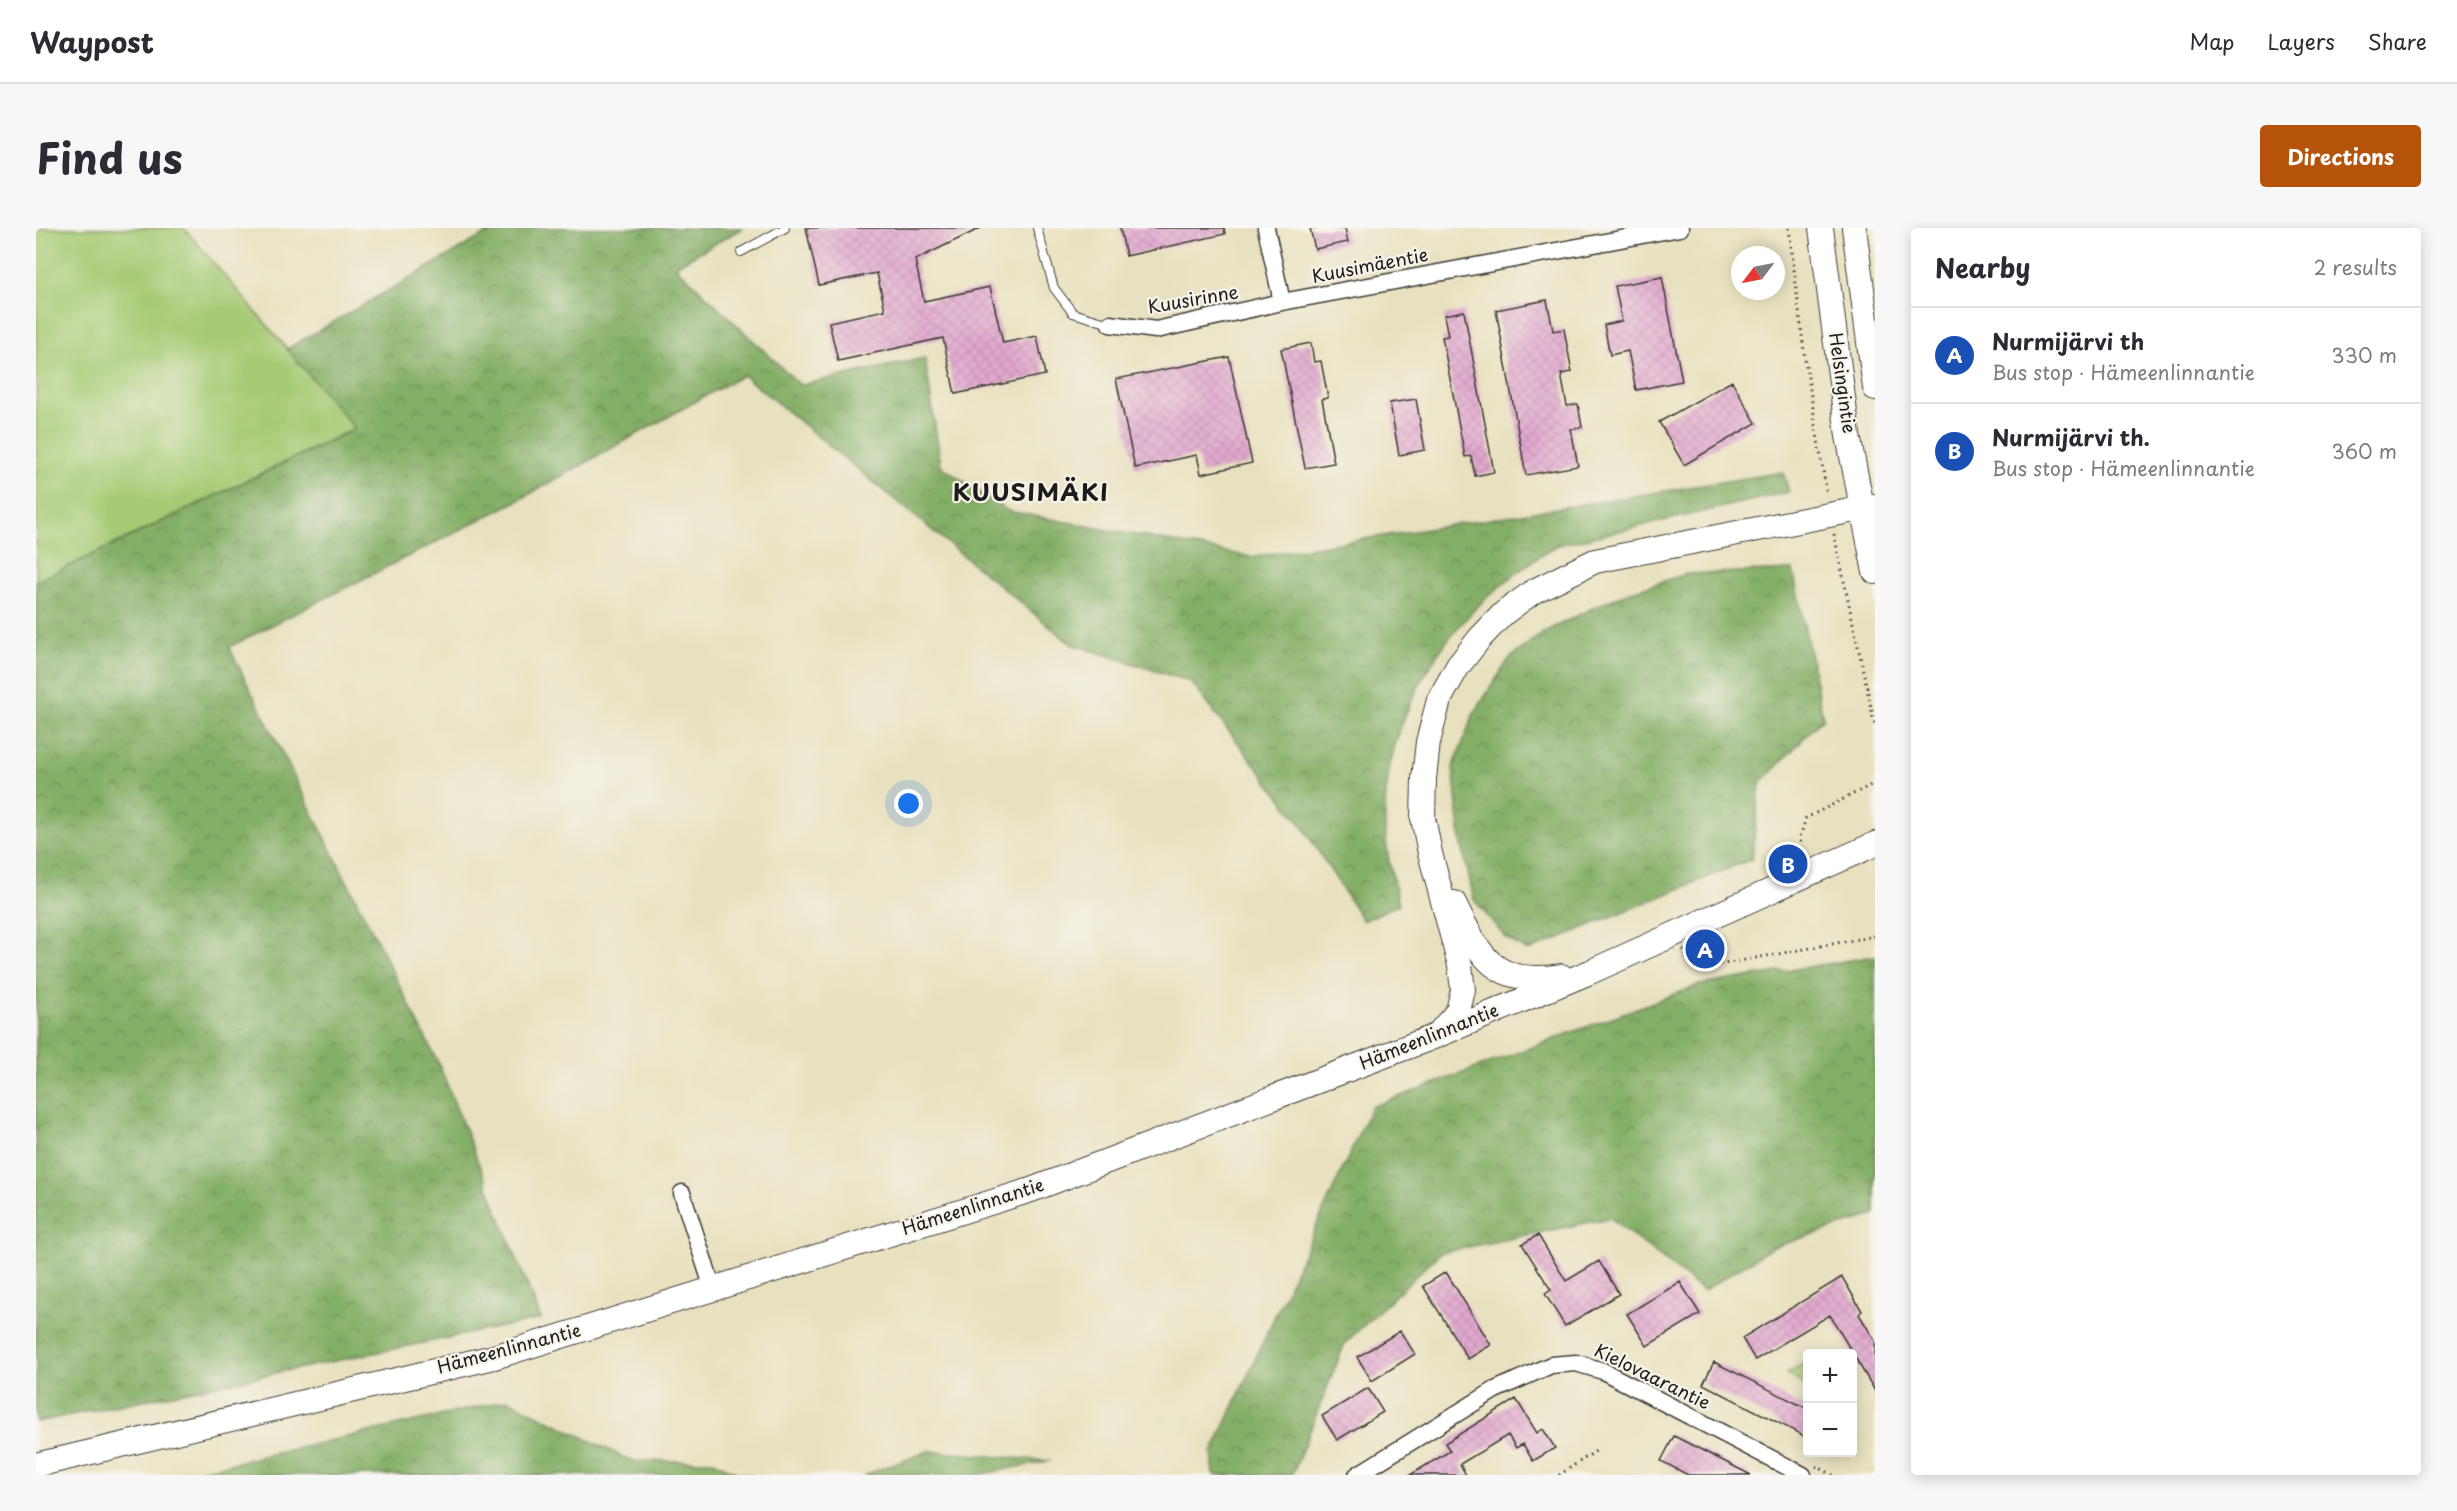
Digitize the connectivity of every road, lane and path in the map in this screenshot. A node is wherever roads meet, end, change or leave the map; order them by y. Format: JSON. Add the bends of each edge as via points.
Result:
{"nodes":[{"id":1,"x":785,"y":228,"type":"edge"},
{"id":2,"x":1036,"y":228,"type":"edge"},
{"id":3,"x":1266,"y":228,"type":"edge"},
{"id":4,"x":1680,"y":228,"type":"edge"},
{"id":5,"x":1789,"y":228,"type":"edge"},
{"id":6,"x":1821,"y":228,"type":"edge"},
{"id":7,"x":1854,"y":228,"type":"edge"},
{"id":8,"x":741,"y":252,"type":"dead end"},
{"id":9,"x":1282,"y":302,"type":"junction"},
{"id":10,"x":1110,"y":324,"type":"joint"},
{"id":11,"x":1875,"y":388,"type":"edge"},
{"id":12,"x":1868,"y":507,"type":"edge"},
{"id":13,"x":1830,"y":514,"type":"junction"},
{"id":14,"x":1875,"y":572,"type":"edge"},
{"id":15,"x":1875,"y":726,"type":"edge"},
{"id":16,"x":1875,"y":783,"type":"edge"},
{"id":17,"x":1874,"y":844,"type":"edge"},
{"id":18,"x":1430,"y":853,"type":"junction"},
{"id":19,"x":1806,"y":875,"type":"junction"},
{"id":20,"x":1674,"y":934,"type":"junction"},
{"id":21,"x":1875,"y":936,"type":"edge"},
{"id":22,"x":1705,"y":949,"type":"dead end"},
{"id":23,"x":1687,"y":957,"type":"junction"},
{"id":24,"x":1590,"y":972,"type":"junction"},
{"id":25,"x":1436,"y":1036,"type":"junction"},
{"id":26,"x":682,"y":1192,"type":"dead end"},
{"id":27,"x":713,"y":1289,"type":"junction"},
{"id":28,"x":1599,"y":1449,"type":"dead end"},
{"id":29,"x":36,"y":1465,"type":"edge"},
{"id":30,"x":1807,"y":1469,"type":"edge"},
{"id":31,"x":1357,"y":1475,"type":"edge"},
{"id":32,"x":1559,"y":1475,"type":"edge"},
{"id":33,"x":1833,"y":1475,"type":"edge"}],
"edges":[{"from":1,"to":8,"type":"lane"},
{"from":2,"to":10,"type":"lane","via":[[1054,288],[1073,313]]},
{"from":3,"to":9,"type":"street"},
{"from":4,"to":9,"type":"street","name":"Kuusimäentie"},
{"from":5,"to":13,"type":"path","via":[[1804,359]]},
{"from":6,"to":12,"type":"main road","name":"Helsingintie","via":[[1848,436]]},
{"from":7,"to":11,"type":"main road","name":"Helsingintie"},
{"from":9,"to":10,"type":"street","name":"Kuusirinne","via":[[1156,330]]},
{"from":12,"to":13,"type":"main road"},
{"from":12,"to":14,"type":"main road","name":"Helsingintie"},
{"from":13,"to":15,"type":"path"},
{"from":13,"to":18,"type":"main road","via":[[1595,561],[1534,591],[1504,613],[1458,666],[1439,700],[1424,779],[1423,818]]},
{"from":16,"to":19,"type":"path","via":[[1806,818],[1800,837]]},
{"from":17,"to":19,"type":"main road","name":"Hämeenlinnantie"},
{"from":18,"to":24,"type":"main road","via":[[1475,946],[1494,968],[1520,978],[1540,979]]},
{"from":18,"to":25,"type":"main road","via":[[1463,990],[1458,1011]]},
{"from":19,"to":20,"type":"main road","name":"Hämeenlinnantie"},
{"from":20,"to":23,"type":"path"},
{"from":20,"to":24,"type":"main road","name":"Hämeenlinnantie"},
{"from":21,"to":23,"type":"path","via":[[1723,964]]},
{"from":22,"to":23,"type":"path"},
{"from":24,"to":25,"type":"main road","name":"Hämeenlinnantie"},
{"from":25,"to":27,"type":"main road","name":"Hämeenlinnantie","via":[[1030,1190]]},
{"from":26,"to":27,"type":"street"},
{"from":27,"to":29,"type":"main road","name":"Hämeenlinnantie","via":[[494,1357]]},
{"from":28,"to":32,"type":"path"},
{"from":30,"to":31,"type":"street","name":"Kielovaarantie","via":[[1603,1371],[1576,1363],[1551,1365],[1496,1390]]},
{"from":30,"to":33,"type":"path"}]}
